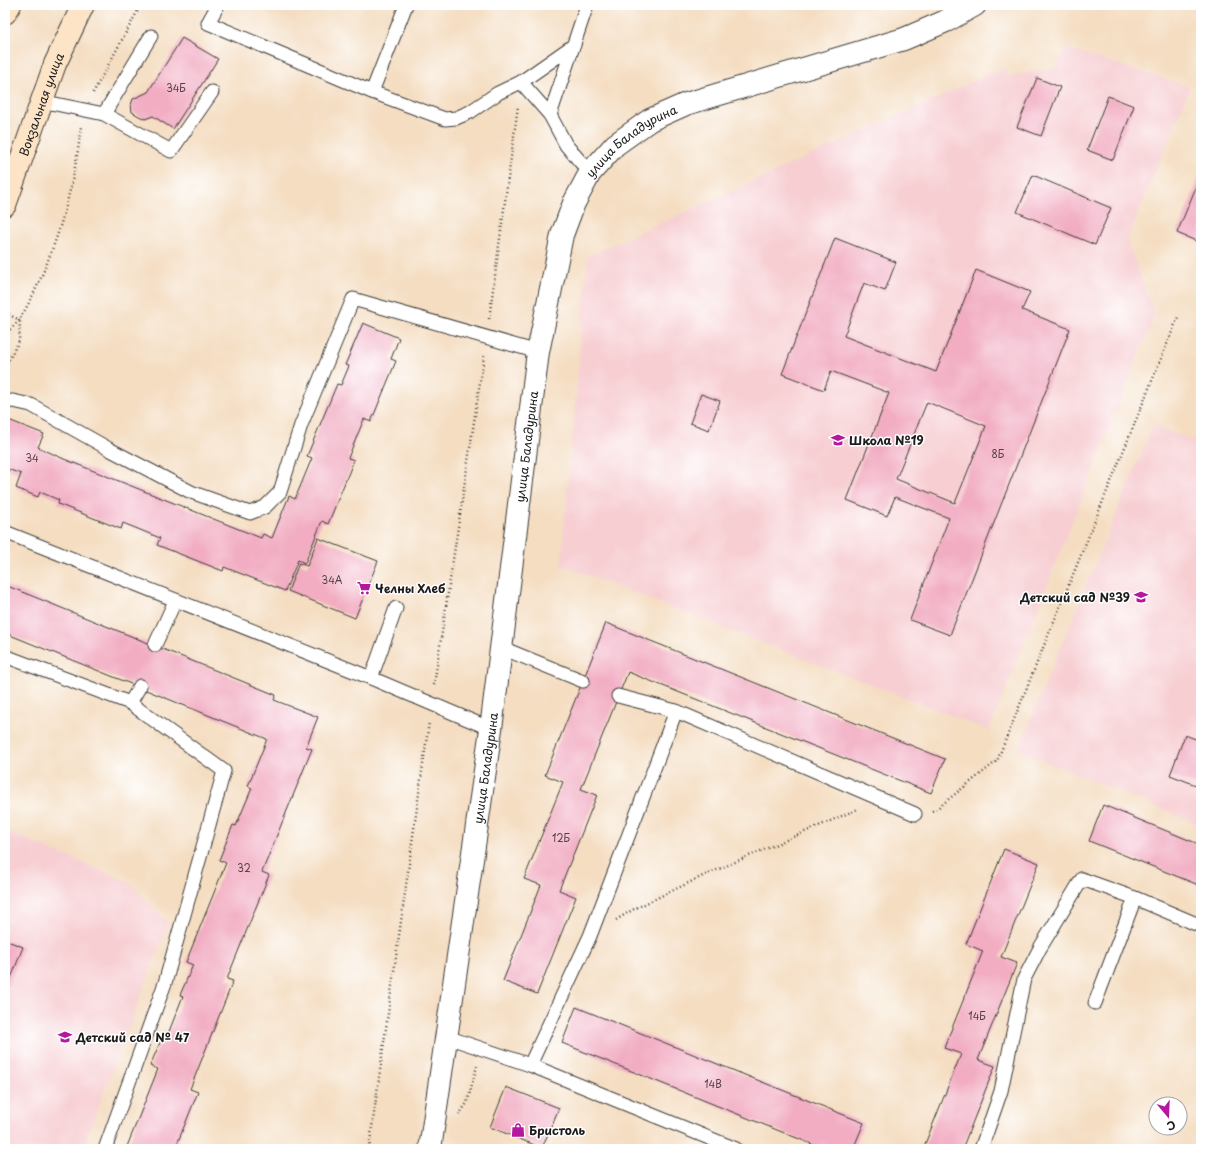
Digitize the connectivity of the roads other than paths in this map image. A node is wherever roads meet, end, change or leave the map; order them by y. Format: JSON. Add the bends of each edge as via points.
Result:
{"nodes":[{"id":1,"x":10,"y":5,"type":"edge"},
{"id":2,"x":83,"y":5,"type":"edge"},
{"id":3,"x":218,"y":5,"type":"edge"},
{"id":4,"x":406,"y":5,"type":"edge"},
{"id":5,"x":587,"y":5,"type":"edge"},
{"id":6,"x":975,"y":5,"type":"edge"},
{"id":7,"x":5,"y":13,"type":"edge"},
{"id":8,"x":151,"y":36,"type":"dead end"},
{"id":9,"x":574,"y":46,"type":"junction"},
{"id":10,"x":521,"y":82,"type":"junction"},
{"id":11,"x":212,"y":92,"type":"dead end"},
{"id":12,"x":372,"y":92,"type":"junction"},
{"id":13,"x":41,"y":102,"type":"junction"},
{"id":14,"x":104,"y":114,"type":"junction"},
{"id":15,"x":550,"y":115,"type":"junction"},
{"id":16,"x":590,"y":173,"type":"junction"},
{"id":17,"x":5,"y":205,"type":"edge"},
{"id":18,"x":538,"y":352,"type":"junction"},
{"id":19,"x":5,"y":402,"type":"edge"},
{"id":20,"x":5,"y":532,"type":"edge"},
{"id":21,"x":175,"y":601,"type":"junction"},
{"id":22,"x":396,"y":608,"type":"dead end"},
{"id":23,"x":155,"y":645,"type":"dead end"},
{"id":24,"x":502,"y":648,"type":"junction"},
{"id":25,"x":5,"y":656,"type":"edge"},
{"id":26,"x":371,"y":678,"type":"junction"},
{"id":27,"x":583,"y":681,"type":"dead end"},
{"id":28,"x":140,"y":686,"type":"dead end"},
{"id":29,"x":618,"y":696,"type":"dead end"},
{"id":30,"x":130,"y":703,"type":"junction"},
{"id":31,"x":676,"y":711,"type":"junction"},
{"id":32,"x":491,"y":729,"type":"junction"},
{"id":33,"x":915,"y":814,"type":"dead end"},
{"id":34,"x":1135,"y":898,"type":"junction"},
{"id":35,"x":1201,"y":926,"type":"edge"},
{"id":36,"x":1095,"y":1003,"type":"dead end"},
{"id":37,"x":447,"y":1037,"type":"junction"},
{"id":38,"x":530,"y":1065,"type":"junction"},
{"id":39,"x":106,"y":1149,"type":"edge"},
{"id":40,"x":430,"y":1149,"type":"edge"},
{"id":41,"x":736,"y":1149,"type":"edge"},
{"id":42,"x":981,"y":1149,"type":"edge"}],
"edges":[{"from":1,"to":7,"type":"main road"},
{"from":2,"to":13,"type":"main road","name":"Вокзальная улица","via":[[58,57]]},
{"from":3,"to":12,"type":"lane","via":[[208,23]]},
{"from":4,"to":12,"type":"lane"},
{"from":5,"to":9,"type":"lane"},
{"from":6,"to":16,"type":"street","name":"улица Баладурина","via":[[904,39],[686,104],[658,117],[615,145]]},
{"from":8,"to":14,"type":"lane"},
{"from":9,"to":10,"type":"lane"},
{"from":9,"to":15,"type":"lane"},
{"from":10,"to":12,"type":"lane","via":[[498,93],[470,112],[456,118],[445,119]]},
{"from":10,"to":15,"type":"lane"},
{"from":11,"to":14,"type":"lane","via":[[171,151]]},
{"from":13,"to":14,"type":"lane"},
{"from":13,"to":17,"type":"main road","name":"Вокзальная улица"},
{"from":15,"to":16,"type":"lane","via":[[566,145]]},
{"from":16,"to":18,"type":"street","name":"улица Баладурина","via":[[574,203],[562,235]]},
{"from":18,"to":19,"type":"lane","via":[[353,299],[301,425],[280,492],[265,506],[250,513],[192,492],[108,449],[31,405]]},
{"from":18,"to":24,"type":"street","name":"улица Баладурина"},
{"from":20,"to":21,"type":"lane"},
{"from":21,"to":23,"type":"lane"},
{"from":21,"to":26,"type":"lane"},
{"from":22,"to":26,"type":"lane"},
{"from":24,"to":27,"type":"lane"},
{"from":24,"to":32,"type":"street","name":"улица Баладурина"},
{"from":25,"to":30,"type":"lane"},
{"from":26,"to":32,"type":"lane"},
{"from":28,"to":30,"type":"lane"},
{"from":29,"to":31,"type":"lane"},
{"from":30,"to":39,"type":"lane","via":[[224,771],[165,982]]},
{"from":31,"to":33,"type":"lane"},
{"from":31,"to":38,"type":"lane","via":[[590,936]]},
{"from":32,"to":37,"type":"street","name":"улица Баладурина"},
{"from":34,"to":35,"type":"lane"},
{"from":34,"to":36,"type":"lane"},
{"from":34,"to":42,"type":"lane","via":[[1082,879],[1078,885],[1024,979],[1001,1091]]},
{"from":37,"to":38,"type":"lane"},
{"from":37,"to":40,"type":"street","name":"улица Баладурина"},
{"from":38,"to":41,"type":"lane"}]}
